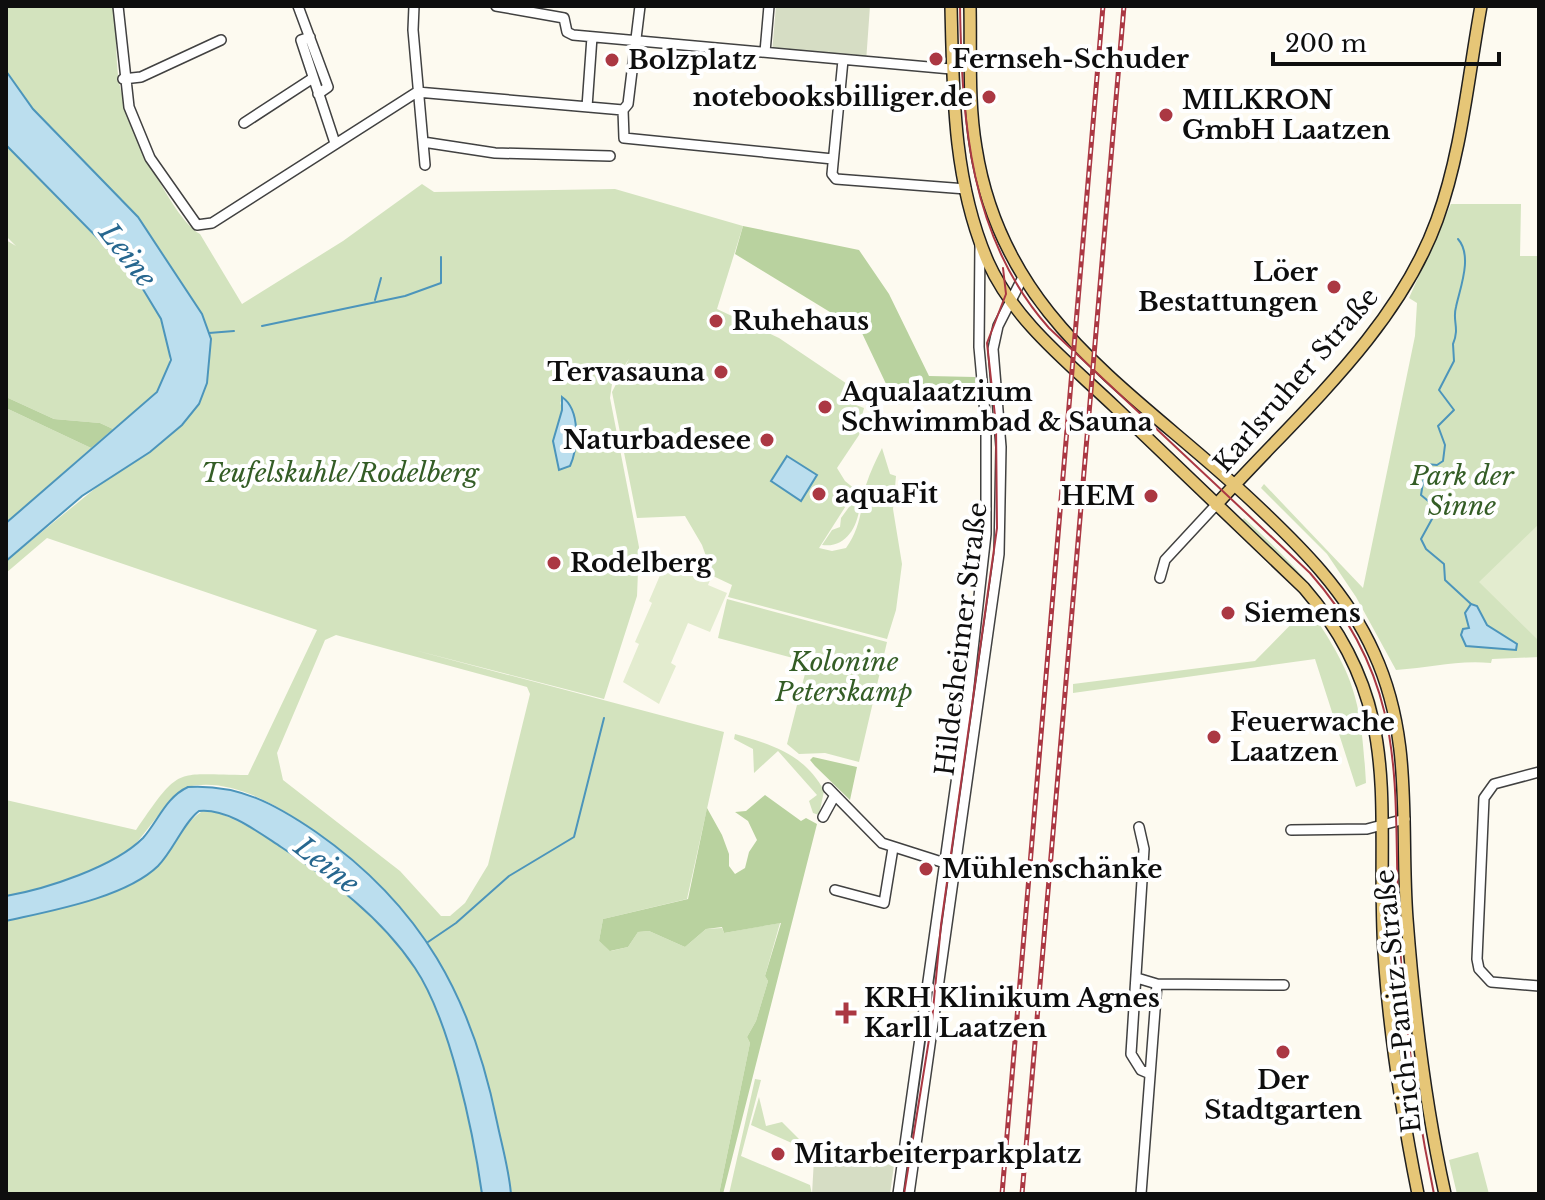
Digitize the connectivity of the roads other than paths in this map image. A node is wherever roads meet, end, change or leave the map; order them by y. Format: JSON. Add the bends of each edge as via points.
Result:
{"nodes":[{"id":1,"x":118,"y":6,"type":"edge"},
{"id":2,"x":298,"y":6,"type":"edge"},
{"id":3,"x":414,"y":6,"type":"edge"},
{"id":4,"x":496,"y":6,"type":"edge"},
{"id":5,"x":640,"y":6,"type":"edge"},
{"id":6,"x":769,"y":6,"type":"edge"},
{"id":7,"x":951,"y":6,"type":"edge"},
{"id":8,"x":970,"y":6,"type":"edge"},
{"id":9,"x":1481,"y":6,"type":"edge"},
{"id":10,"x":310,"y":37,"type":"junction"},
{"id":11,"x":592,"y":37,"type":"junction"},
{"id":12,"x":221,"y":40,"type":"dead end"},
{"id":13,"x":636,"y":41,"type":"junction"},
{"id":14,"x":765,"y":52,"type":"junction"},
{"id":15,"x":843,"y":60,"type":"junction"},
{"id":16,"x":951,"y":69,"type":"junction"},
{"id":17,"x":313,"y":78,"type":"junction"},
{"id":18,"x":123,"y":79,"type":"junction"},
{"id":19,"x":417,"y":92,"type":"junction"},
{"id":20,"x":318,"y":94,"type":"junction"},
{"id":21,"x":587,"y":107,"type":"junction"},
{"id":22,"x":623,"y":110,"type":"junction"},
{"id":23,"x":244,"y":123,"type":"dead end"},
{"id":24,"x":423,"y":142,"type":"junction"},
{"id":25,"x":335,"y":143,"type":"junction"},
{"id":26,"x":610,"y":156,"type":"dead end"},
{"id":27,"x":833,"y":159,"type":"junction"},
{"id":28,"x":425,"y":165,"type":"dead end"},
{"id":29,"x":966,"y":189,"type":"junction"},
{"id":30,"x":980,"y":242,"type":"junction"},
{"id":31,"x":1022,"y":279,"type":"junction"},
{"id":32,"x":1012,"y":303,"type":"junction"},
{"id":33,"x":1234,"y":485,"type":"junction"},
{"id":34,"x":1216,"y":505,"type":"junction"},
{"id":35,"x":1160,"y":578,"type":"dead end"},
{"id":36,"x":1539,"y":772,"type":"edge"},
{"id":37,"x":823,"y":817,"type":"dead end"},
{"id":38,"x":1405,"y":819,"type":"junction"},
{"id":39,"x":1382,"y":826,"type":"junction"},
{"id":40,"x":1139,"y":827,"type":"dead end"},
{"id":41,"x":1291,"y":830,"type":"dead end"},
{"id":42,"x":893,"y":848,"type":"junction"},
{"id":43,"x":950,"y":865,"type":"junction"},
{"id":44,"x":835,"y":890,"type":"dead end"},
{"id":45,"x":1137,"y":978,"type":"junction"},
{"id":46,"x":1157,"y":984,"type":"junction"},
{"id":47,"x":1284,"y":985,"type":"dead end"},
{"id":48,"x":1539,"y":986,"type":"edge"},
{"id":49,"x":1148,"y":1073,"type":"junction"},
{"id":50,"x":898,"y":1194,"type":"edge"},
{"id":51,"x":909,"y":1194,"type":"edge"},
{"id":52,"x":1141,"y":1194,"type":"edge"},
{"id":53,"x":1418,"y":1194,"type":"edge"},
{"id":54,"x":1445,"y":1194,"type":"edge"}],
"edges":[{"from":1,"to":18,"type":"street"},
{"from":2,"to":10,"type":"street"},
{"from":3,"to":19,"type":"street"},
{"from":4,"to":11,"type":"street","via":[[558,16],[564,18],[567,32]]},
{"from":5,"to":13,"type":"street"},
{"from":6,"to":14,"type":"street"},
{"from":7,"to":16,"type":"main road","name":"Hildesheimer Straße"},
{"from":8,"to":31,"type":"main road","via":[[969,83],[980,170],[1001,237]]},
{"from":9,"to":33,"type":"main road","name":"Karlsruher Straße","via":[[1453,170],[1422,255],[1359,349]]},
{"from":10,"to":17,"type":"street","via":[[301,40]]},
{"from":10,"to":20,"type":"street","via":[[328,87]]},
{"from":11,"to":13,"type":"street"},
{"from":11,"to":21,"type":"street"},
{"from":12,"to":18,"type":"street","via":[[141,77]]},
{"from":13,"to":14,"type":"street"},
{"from":13,"to":22,"type":"street"},
{"from":14,"to":15,"type":"street"},
{"from":15,"to":16,"type":"street"},
{"from":15,"to":27,"type":"street"},
{"from":16,"to":29,"type":"main road","name":"Hildesheimer Straße"},
{"from":17,"to":20,"type":"street"},
{"from":17,"to":23,"type":"street"},
{"from":18,"to":25,"type":"street","via":[[150,158],[197,225],[212,223]]},
{"from":19,"to":21,"type":"street"},
{"from":19,"to":24,"type":"street"},
{"from":19,"to":25,"type":"street"},
{"from":20,"to":25,"type":"street"},
{"from":21,"to":22,"type":"street"},
{"from":22,"to":27,"type":"street","via":[[622,133],[628,139]]},
{"from":24,"to":26,"type":"street","via":[[495,153]]},
{"from":24,"to":28,"type":"street"},
{"from":27,"to":29,"type":"street","via":[[836,179]]},
{"from":29,"to":30,"type":"main road","name":"Hildesheimer Straße"},
{"from":30,"to":32,"type":"main road","name":"Erich-Panitz-Straße"},
{"from":30,"to":43,"type":"street","name":"Hildesheimer Straße","via":[[987,524]]},
{"from":31,"to":32,"type":"street","name":"Hildesheimer Straße"},
{"from":31,"to":33,"type":"main road","name":"Erich-Panitz-Straße","via":[[1061,331]]},
{"from":32,"to":34,"type":"main road","name":"Erich-Panitz-Straße"},
{"from":32,"to":43,"type":"street","name":"Hildesheimer Straße","via":[[998,326],[993,349],[1001,447],[999,554]]},
{"from":33,"to":34,"type":"main road","name":"Karlsruher Straße"},
{"from":33,"to":38,"type":"main road","name":"Erich-Panitz-Straße","via":[[1321,570],[1368,640],[1397,720]]},
{"from":34,"to":35,"type":"street","via":[[1165,560]]},
{"from":34,"to":39,"type":"main road","name":"Erich-Panitz-Straße","via":[[1304,588],[1351,653],[1374,720]]},
{"from":36,"to":48,"type":"street","via":[[1494,784],[1484,798],[1477,959],[1491,982]]},
{"from":37,"to":42,"type":"street","via":[[831,791],[872,835]]},
{"from":38,"to":39,"type":"street"},
{"from":38,"to":54,"type":"main road","name":"Erich-Panitz-Straße","via":[[1416,1017]]},
{"from":39,"to":41,"type":"street"},
{"from":39,"to":53,"type":"main road","name":"Erich-Panitz-Straße","via":[[1389,1019]]},
{"from":40,"to":45,"type":"street","via":[[1144,849]]},
{"from":42,"to":43,"type":"street"},
{"from":42,"to":44,"type":"street","via":[[884,903]]},
{"from":43,"to":50,"type":"street","name":"Hildesheimer Straße"},
{"from":43,"to":51,"type":"street","name":"Hildesheimer Straße"},
{"from":45,"to":46,"type":"street"},
{"from":45,"to":49,"type":"street","via":[[1131,1054]]},
{"from":46,"to":47,"type":"street"},
{"from":46,"to":49,"type":"street"},
{"from":49,"to":52,"type":"street"}]}
